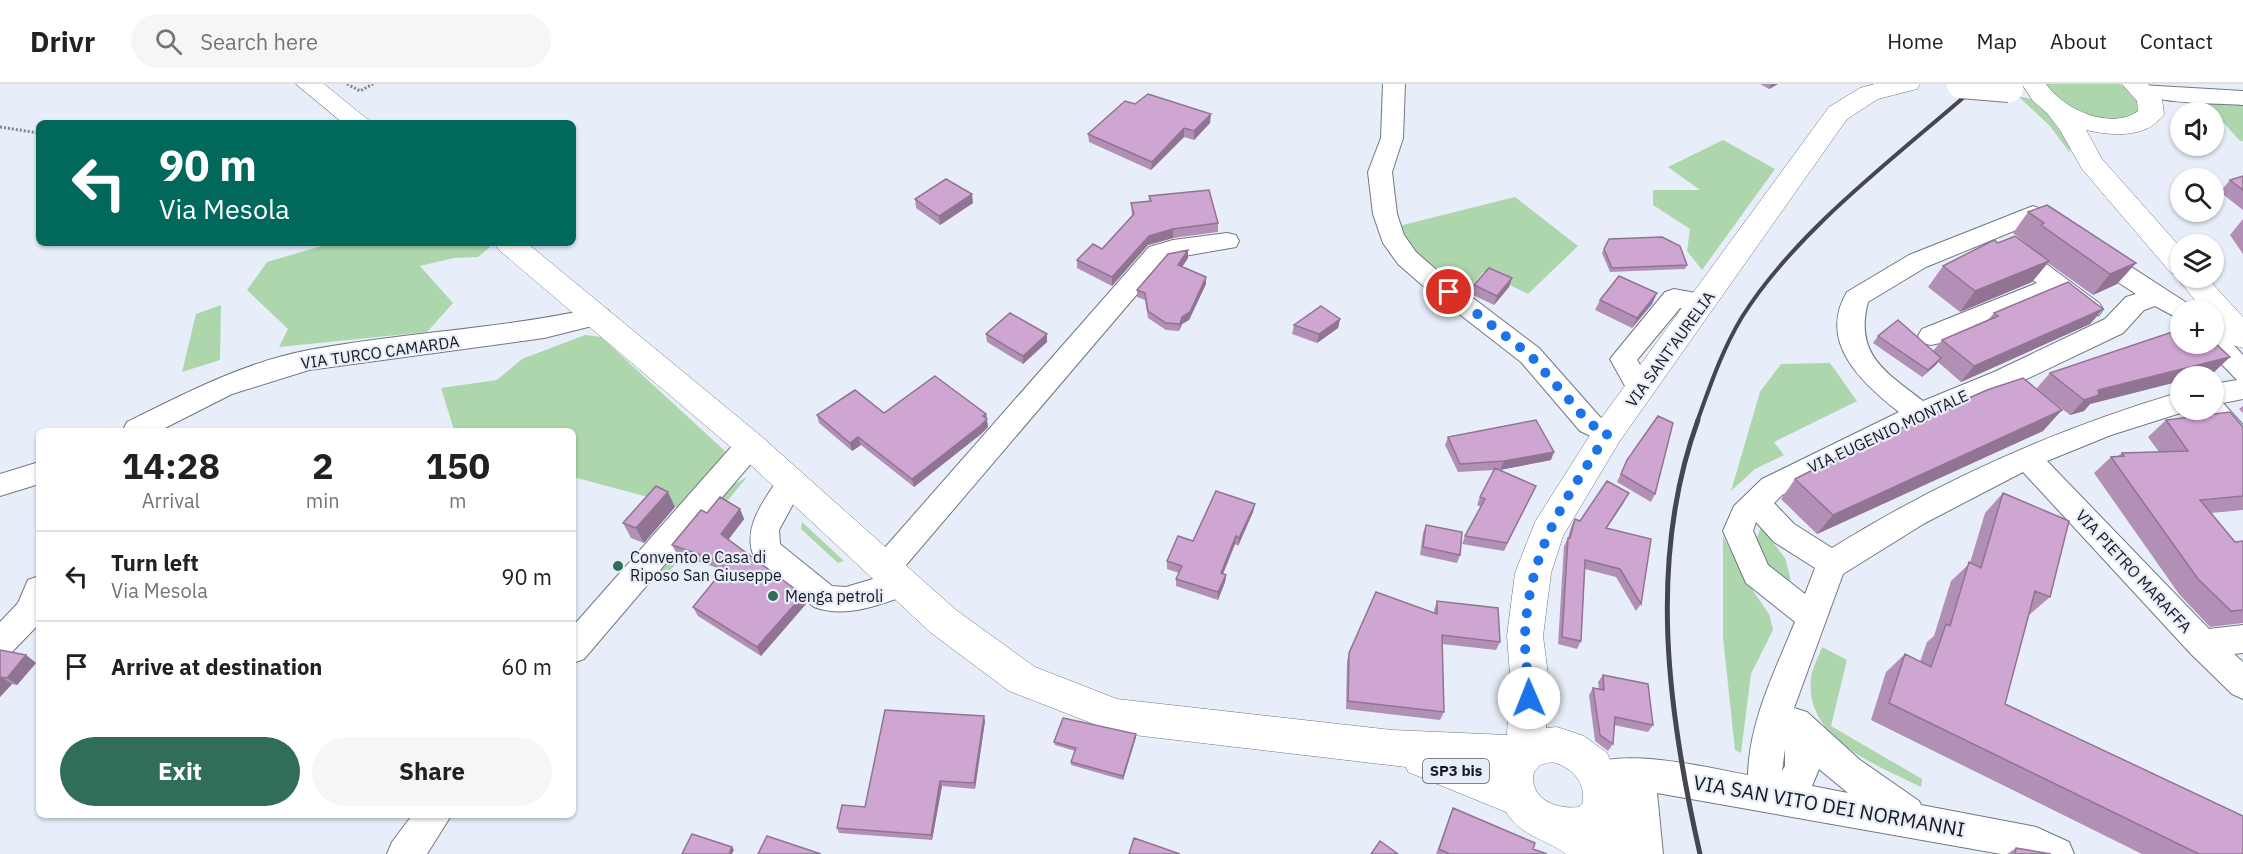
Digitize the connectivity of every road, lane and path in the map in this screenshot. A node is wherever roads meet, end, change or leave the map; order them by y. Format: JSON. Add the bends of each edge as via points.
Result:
{"nodes":[{"id":1,"x":308,"y":84,"type":"edge"},
{"id":2,"x":346,"y":84,"type":"edge"},
{"id":3,"x":374,"y":84,"type":"edge"},
{"id":4,"x":1394,"y":84,"type":"edge"},
{"id":5,"x":1908,"y":84,"type":"edge"},
{"id":6,"x":1961,"y":84,"type":"edge"},
{"id":7,"x":2135,"y":84,"type":"edge"},
{"id":8,"x":2032,"y":93,"type":"edge"},
{"id":9,"x":2185,"y":95,"type":"junction"},
{"id":10,"x":2243,"y":98,"type":"edge"},
{"id":11,"x":2151,"y":114,"type":"junction"},
{"id":12,"x":355,"y":120,"type":"edge"},
{"id":13,"x":0,"y":127,"type":"edge"},
{"id":14,"x":2115,"y":127,"type":"junction"},
{"id":15,"x":36,"y":133,"type":"edge"},
{"id":16,"x":2091,"y":163,"type":"junction"},
{"id":17,"x":1987,"y":233,"type":"junction"},
{"id":18,"x":1227,"y":241,"type":"dead end"},
{"id":19,"x":513,"y":246,"type":"edge"},
{"id":20,"x":2170,"y":253,"type":"edge"},
{"id":21,"x":2058,"y":284,"type":"junction"},
{"id":22,"x":2200,"y":288,"type":"edge"},
{"id":23,"x":2157,"y":297,"type":"junction"},
{"id":24,"x":2170,"y":305,"type":"edge"},
{"id":25,"x":600,"y":316,"type":"junction"},
{"id":26,"x":2114,"y":326,"type":"junction"},
{"id":27,"x":1931,"y":336,"type":"dead end"},
{"id":28,"x":2243,"y":337,"type":"edge"},
{"id":29,"x":2224,"y":352,"type":"edge"},
{"id":30,"x":2243,"y":372,"type":"edge"},
{"id":31,"x":2243,"y":388,"type":"edge"},
{"id":32,"x":2224,"y":392,"type":"edge"},
{"id":33,"x":2170,"y":405,"type":"edge"},
{"id":34,"x":1920,"y":414,"type":"junction"},
{"id":35,"x":2222,"y":420,"type":"edge"},
{"id":36,"x":141,"y":428,"type":"edge"},
{"id":37,"x":1608,"y":433,"type":"junction"},
{"id":38,"x":2243,"y":443,"type":"edge"},
{"id":39,"x":750,"y":445,"type":"junction"},
{"id":40,"x":2026,"y":457,"type":"junction"},
{"id":41,"x":36,"y":475,"type":"edge"},
{"id":42,"x":791,"y":482,"type":"junction"},
{"id":43,"x":0,"y":485,"type":"edge"},
{"id":44,"x":1755,"y":502,"type":"junction"},
{"id":45,"x":1833,"y":564,"type":"junction"},
{"id":46,"x":894,"y":576,"type":"junction"},
{"id":47,"x":36,"y":597,"type":"edge"},
{"id":48,"x":1812,"y":618,"type":"junction"},
{"id":49,"x":2243,"y":639,"type":"edge"},
{"id":50,"x":0,"y":643,"type":"edge"},
{"id":51,"x":2202,"y":644,"type":"junction"},
{"id":52,"x":576,"y":646,"type":"edge"},
{"id":53,"x":1529,"y":675,"type":"junction"},
{"id":54,"x":2243,"y":684,"type":"edge"},
{"id":55,"x":1783,"y":691,"type":"junction"},
{"id":56,"x":1795,"y":723,"type":"junction"},
{"id":57,"x":1392,"y":748,"type":"junction"},
{"id":58,"x":1567,"y":748,"type":"junction"},
{"id":59,"x":1524,"y":752,"type":"junction"},
{"id":60,"x":1614,"y":782,"type":"junction"},
{"id":61,"x":1766,"y":795,"type":"junction"},
{"id":62,"x":1518,"y":798,"type":"junction"},
{"id":63,"x":432,"y":818,"type":"edge"},
{"id":64,"x":1918,"y":820,"type":"junction"},
{"id":65,"x":1565,"y":829,"type":"junction"},
{"id":66,"x":405,"y":854,"type":"edge"},
{"id":67,"x":1600,"y":854,"type":"edge"},
{"id":68,"x":1643,"y":854,"type":"edge"},
{"id":69,"x":2056,"y":854,"type":"edge"}],
"edges":[{"from":1,"to":12,"type":"main road"},
{"from":2,"to":3,"type":"path","via":[[360,91]]},
{"from":4,"to":37,"type":"street","via":[[1392,138],[1380,172],[1384,214],[1392,237],[1407,258],[1530,355],[1590,424]]},
{"from":5,"to":37,"type":"main road","name":"VIA SANT'AURELIA","via":[[1869,93],[1838,113]]},
{"from":6,"to":8,"type":"main road","bridge":true},
{"from":7,"to":9,"type":"street","via":[[2157,92]]},
{"from":7,"to":11,"type":"main road","via":[[2149,99]]},
{"from":8,"to":14,"type":"main road","via":[[2085,121]]},
{"from":8,"to":16,"type":"main road","via":[[2072,128]]},
{"from":9,"to":10,"type":"street"},
{"from":9,"to":11,"type":"street","via":[[2167,99]]},
{"from":11,"to":14,"type":"main road","via":[[2138,124]]},
{"from":13,"to":15,"type":"path"},
{"from":14,"to":16,"type":"main road","via":[[2097,139],[2090,150]]},
{"from":16,"to":20,"type":"main road"},
{"from":17,"to":21,"type":"street"},
{"from":17,"to":23,"type":"street","via":[[2033,214]]},
{"from":17,"to":34,"type":"street","via":[[1883,279],[1856,298],[1850,332],[1859,355],[1884,385]]},
{"from":18,"to":46,"type":"street","via":[[1158,253]]},
{"from":19,"to":25,"type":"main road"},
{"from":21,"to":26,"type":"street"},
{"from":21,"to":27,"type":"street"},
{"from":22,"to":28,"type":"main road"},
{"from":23,"to":24,"type":"street"},
{"from":23,"to":26,"type":"street","name":"VIA EUGENIO MONTALE","via":[[2135,303]]},
{"from":25,"to":36,"type":"street","name":"VIA TURCO CAMARDA","via":[[544,329],[308,360],[222,387]]},
{"from":25,"to":39,"type":"main road"},
{"from":26,"to":34,"type":"street","name":"VIA EUGENIO MONTALE","via":[[2012,386]]},
{"from":29,"to":30,"type":"street"},
{"from":31,"to":32,"type":"street"},
{"from":33,"to":40,"type":"street","via":[[2065,430]]},
{"from":34,"to":44,"type":"street","name":"VIA EUGENIO MONTALE","via":[[1772,487]]},
{"from":35,"to":38,"type":"street"},
{"from":37,"to":53,"type":"main road","name":"VIA SANT'AURELIA","via":[[1547,532],[1533,573],[1525,636]]},
{"from":39,"to":42,"type":"main road"},
{"from":39,"to":52,"type":"street"},
{"from":40,"to":45,"type":"street","via":[[1939,499]]},
{"from":40,"to":51,"type":"street","name":"VIA PIETRO MARAFFA"},
{"from":41,"to":43,"type":"street"},
{"from":42,"to":46,"type":"main road"},
{"from":42,"to":46,"type":"street","via":[[764,529],[766,550],[825,598],[846,600]]},
{"from":44,"to":45,"type":"street","via":[[1784,533]]},
{"from":44,"to":48,"type":"street","name":"VIA EUGENIO MONTALE","via":[[1744,514],[1738,531],[1757,574]]},
{"from":45,"to":48,"type":"street"},
{"from":46,"to":57,"type":"main road","number":"SP3 bis","via":[[943,621],[1022,679],[1084,705],[1117,716]]},
{"from":47,"to":50,"type":"street","via":[[31,611]]},
{"from":48,"to":55,"type":"street"},
{"from":49,"to":51,"type":"street"},
{"from":51,"to":54,"type":"street","name":"VIA PIETRO MARAFFA"},
{"from":53,"to":58,"type":"main road","via":[[1547,718]]},
{"from":53,"to":59,"type":"main road"},
{"from":55,"to":56,"type":"street"},
{"from":55,"to":61,"type":"street","via":[[1767,746]]},
{"from":56,"to":61,"type":"street","via":[[1804,755],[1801,773],[1791,787]]},
{"from":56,"to":64,"type":"street","via":[[1819,750],[1857,781]]},
{"from":57,"to":59,"type":"main road","number":"SP3 bis"},
{"from":57,"to":62,"type":"main road","number":"SP3 bis"},
{"from":58,"to":59,"type":"main road","via":[[1552,744]]},
{"from":58,"to":60,"type":"main road"},
{"from":59,"to":62,"type":"main road","via":[[1514,770]]},
{"from":60,"to":61,"type":"street","name":"VIA SAN VITO DEI NORMANNI","via":[[1683,780]]},
{"from":60,"to":65,"type":"main road","via":[[1594,820]]},
{"from":60,"to":68,"type":"main road"},
{"from":61,"to":64,"type":"street","name":"VIA SAN VITO DEI NORMANNI"},
{"from":62,"to":65,"type":"main road","via":[[1538,819]]},
{"from":63,"to":66,"type":"street"},
{"from":64,"to":69,"type":"street","name":"VIA SAN VITO DEI NORMANNI","via":[[2036,844]]},
{"from":65,"to":67,"type":"main road"}]}
